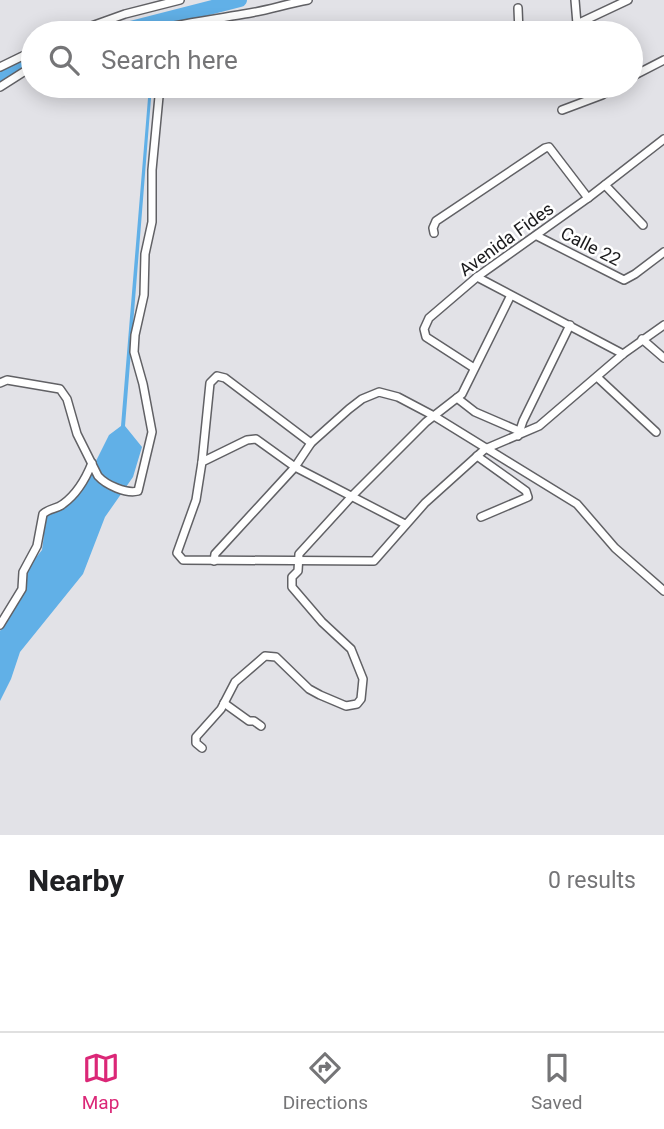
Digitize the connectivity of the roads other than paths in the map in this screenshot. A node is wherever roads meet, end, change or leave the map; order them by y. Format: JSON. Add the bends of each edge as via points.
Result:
{"nodes":[{"id":1,"x":180,"y":0,"type":"edge"},
{"id":2,"x":308,"y":0,"type":"edge"},
{"id":3,"x":575,"y":0,"type":"edge"},
{"id":4,"x":628,"y":0,"type":"edge"},
{"id":5,"x":518,"y":8,"type":"dead end"},
{"id":6,"x":105,"y":21,"type":"edge"},
{"id":7,"x":205,"y":21,"type":"edge"},
{"id":8,"x":519,"y":21,"type":"edge"},
{"id":9,"x":577,"y":21,"type":"edge"},
{"id":10,"x":581,"y":21,"type":"edge"},
{"id":11,"x":21,"y":57,"type":"edge"},
{"id":12,"x":664,"y":60,"type":"edge"},
{"id":13,"x":0,"y":67,"type":"edge"},
{"id":14,"x":643,"y":71,"type":"edge"},
{"id":15,"x":21,"y":74,"type":"edge"},
{"id":16,"x":0,"y":87,"type":"edge"},
{"id":17,"x":159,"y":98,"type":"edge"},
{"id":18,"x":594,"y":98,"type":"edge"},
{"id":19,"x":562,"y":110,"type":"dead end"},
{"id":20,"x":664,"y":139,"type":"edge"},
{"id":21,"x":605,"y":185,"type":"junction"},
{"id":22,"x":588,"y":198,"type":"junction"},
{"id":23,"x":643,"y":225,"type":"dead end"},
{"id":24,"x":435,"y":233,"type":"dead end"},
{"id":25,"x":537,"y":236,"type":"junction"},
{"id":26,"x":664,"y":251,"type":"edge"},
{"id":27,"x":477,"y":277,"type":"junction"},
{"id":28,"x":510,"y":297,"type":"junction"},
{"id":29,"x":570,"y":325,"type":"junction"},
{"id":30,"x":664,"y":326,"type":"edge"},
{"id":31,"x":642,"y":339,"type":"junction"},
{"id":32,"x":622,"y":354,"type":"junction"},
{"id":33,"x":664,"y":358,"type":"edge"},
{"id":34,"x":474,"y":368,"type":"junction"},
{"id":35,"x":597,"y":377,"type":"junction"},
{"id":36,"x":0,"y":383,"type":"edge"},
{"id":37,"x":457,"y":398,"type":"junction"},
{"id":38,"x":434,"y":416,"type":"junction"},
{"id":39,"x":656,"y":432,"type":"dead end"},
{"id":40,"x":519,"y":433,"type":"junction"},
{"id":41,"x":311,"y":443,"type":"junction"},
{"id":42,"x":485,"y":449,"type":"junction"},
{"id":43,"x":477,"y":456,"type":"junction"},
{"id":44,"x":202,"y":462,"type":"junction"},
{"id":45,"x":92,"y":463,"type":"junction"},
{"id":46,"x":295,"y":467,"type":"junction"},
{"id":47,"x":352,"y":496,"type":"junction"},
{"id":48,"x":481,"y":517,"type":"dead end"},
{"id":49,"x":405,"y":524,"type":"junction"},
{"id":50,"x":214,"y":561,"type":"junction"},
{"id":51,"x":298,"y":561,"type":"junction"},
{"id":52,"x":664,"y":591,"type":"edge"},
{"id":53,"x":0,"y":625,"type":"edge"},
{"id":54,"x":224,"y":703,"type":"junction"},
{"id":55,"x":261,"y":726,"type":"dead end"},
{"id":56,"x":202,"y":748,"type":"dead end"}],
"edges":[{"from":1,"to":6,"type":"street"},
{"from":2,"to":7,"type":"street"},
{"from":3,"to":9,"type":"street"},
{"from":4,"to":10,"type":"street"},
{"from":5,"to":8,"type":"street"},
{"from":11,"to":13,"type":"street"},
{"from":12,"to":14,"type":"street"},
{"from":15,"to":16,"type":"street"},
{"from":17,"to":45,"type":"street","via":[[152,222],[134,352],[152,432],[138,491],[103,481]]},
{"from":18,"to":19,"type":"street"},
{"from":20,"to":21,"type":"street","name":"Avenida Fides"},
{"from":21,"to":22,"type":"street","name":"Avenida Fides"},
{"from":21,"to":23,"type":"street"},
{"from":22,"to":24,"type":"street","via":[[545,148],[436,221]]},
{"from":22,"to":25,"type":"street","name":"Avenida Fides"},
{"from":25,"to":26,"type":"street","name":"Calle 22","via":[[624,280]]},
{"from":25,"to":27,"type":"street","name":"Avenida Fides"},
{"from":27,"to":28,"type":"street"},
{"from":27,"to":34,"type":"street","name":"Avenida Fides","via":[[429,318],[424,333]]},
{"from":28,"to":29,"type":"street"},
{"from":28,"to":34,"type":"street"},
{"from":29,"to":32,"type":"street"},
{"from":29,"to":40,"type":"street"},
{"from":30,"to":31,"type":"street"},
{"from":31,"to":32,"type":"street"},
{"from":31,"to":33,"type":"street"},
{"from":32,"to":35,"type":"street"},
{"from":34,"to":37,"type":"street"},
{"from":35,"to":39,"type":"street"},
{"from":35,"to":40,"type":"street","via":[[539,426]]},
{"from":36,"to":45,"type":"street","via":[[7,380],[60,389]]},
{"from":37,"to":38,"type":"street"},
{"from":37,"to":40,"type":"street"},
{"from":38,"to":41,"type":"street","via":[[379,392],[355,404]]},
{"from":38,"to":42,"type":"street"},
{"from":38,"to":47,"type":"street"},
{"from":40,"to":42,"type":"street"},
{"from":41,"to":44,"type":"street","via":[[217,376],[210,383]]},
{"from":41,"to":46,"type":"street"},
{"from":42,"to":43,"type":"street"},
{"from":42,"to":52,"type":"street","via":[[577,504],[615,548]]},
{"from":43,"to":48,"type":"street","via":[[528,497]]},
{"from":43,"to":49,"type":"street"},
{"from":44,"to":46,"type":"street","via":[[256,439]]},
{"from":44,"to":50,"type":"street","via":[[196,500],[177,553],[183,560]]},
{"from":45,"to":53,"type":"street","via":[[76,491],[43,514],[37,545],[23,572],[22,589]]},
{"from":46,"to":47,"type":"street"},
{"from":46,"to":50,"type":"street","via":[[215,554]]},
{"from":47,"to":49,"type":"street"},
{"from":47,"to":51,"type":"street","via":[[299,554]]},
{"from":49,"to":51,"type":"street","via":[[374,561]]},
{"from":50,"to":51,"type":"street"},
{"from":51,"to":54,"type":"street","via":[[292,587],[351,649],[363,679],[361,699],[346,706],[320,695],[281,660],[269,656],[235,682]]},
{"from":54,"to":55,"type":"street"},
{"from":54,"to":56,"type":"street","via":[[196,737]]}]}
